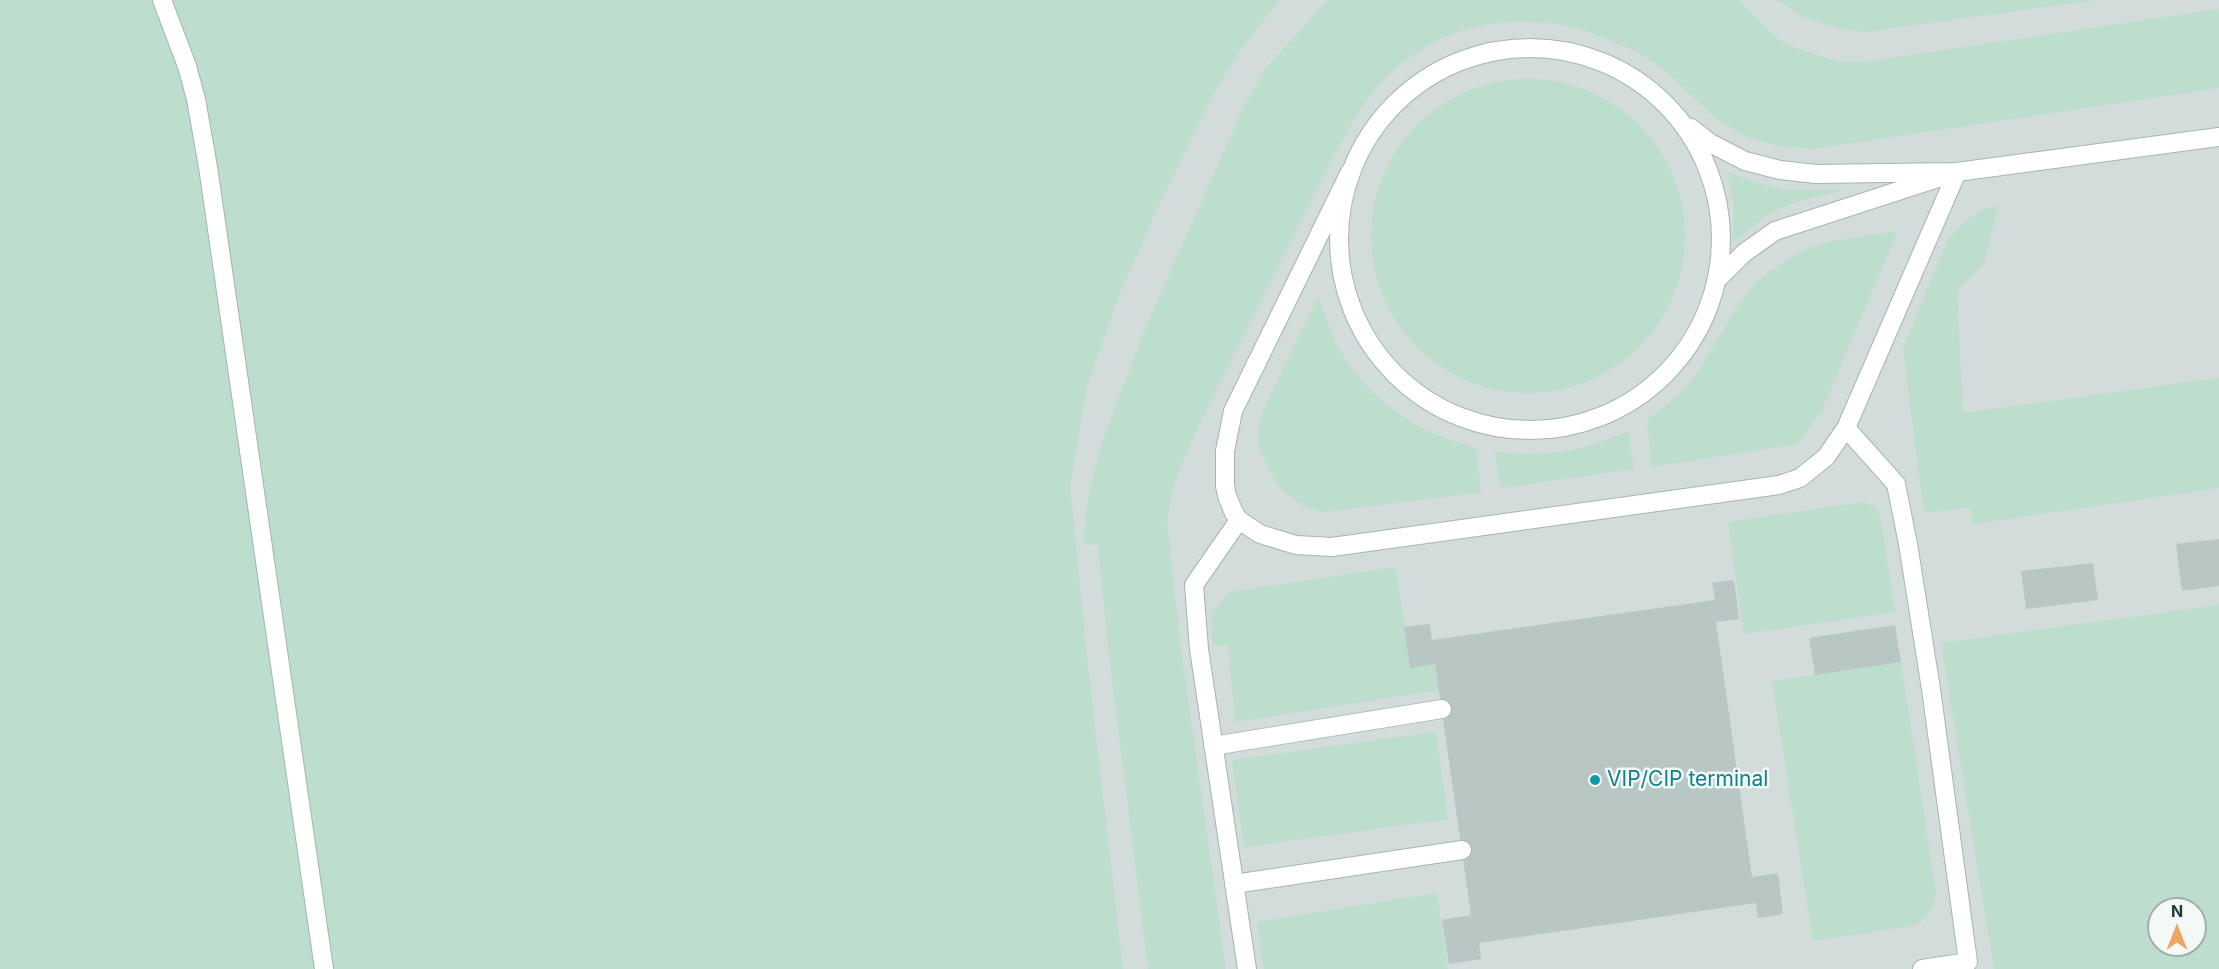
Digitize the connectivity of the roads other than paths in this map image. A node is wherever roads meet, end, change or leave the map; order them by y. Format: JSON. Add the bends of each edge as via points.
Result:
{"nodes":[{"id":1,"x":162,"y":0,"type":"edge"},
{"id":2,"x":1682,"y":122,"type":"junction"},
{"id":3,"x":2219,"y":137,"type":"edge"},
{"id":4,"x":1350,"y":172,"type":"junction"},
{"id":5,"x":1957,"y":172,"type":"junction"},
{"id":6,"x":1718,"y":279,"type":"junction"},
{"id":7,"x":1846,"y":428,"type":"junction"},
{"id":8,"x":1239,"y":520,"type":"junction"},
{"id":9,"x":1442,"y":709,"type":"dead end"},
{"id":10,"x":1213,"y":746,"type":"junction"},
{"id":11,"x":1462,"y":850,"type":"dead end"},
{"id":12,"x":1234,"y":884,"type":"junction"},
{"id":13,"x":324,"y":969,"type":"edge"},
{"id":14,"x":1247,"y":969,"type":"edge"},
{"id":15,"x":1922,"y":969,"type":"edge"}],
"edges":[{"from":1,"to":13,"type":"street","via":[[187,66],[208,167]]},
{"from":2,"to":4,"type":"street","via":[[1660,98],[1605,62],[1540,48],[1509,48],[1451,64],[1425,79],[1380,119]]},
{"from":2,"to":5,"type":"street","via":[[1727,153],[1780,170],[1816,174]]},
{"from":2,"to":6,"type":"street","via":[[1700,150],[1720,213]]},
{"from":3,"to":5,"type":"street"},
{"from":4,"to":6,"type":"street","via":[[1338,231],[1345,291],[1356,319],[1371,345],[1412,390],[1465,418],[1525,430],[1590,420],[1621,406],[1649,389],[1693,340]]},
{"from":4,"to":8,"type":"street","via":[[1233,411],[1224,468],[1227,496]]},
{"from":5,"to":6,"type":"street","via":[[1775,231],[1744,253]]},
{"from":5,"to":7,"type":"street"},
{"from":7,"to":8,"type":"street","via":[[1834,449],[1809,472],[1779,485],[1332,547],[1285,542],[1260,534]]},
{"from":7,"to":15,"type":"street","via":[[1896,484],[1931,689],[1968,962]]},
{"from":8,"to":10,"type":"street","via":[[1194,585]]},
{"from":9,"to":10,"type":"street"},
{"from":10,"to":12,"type":"street"},
{"from":11,"to":12,"type":"street"},
{"from":12,"to":14,"type":"street"}]}
